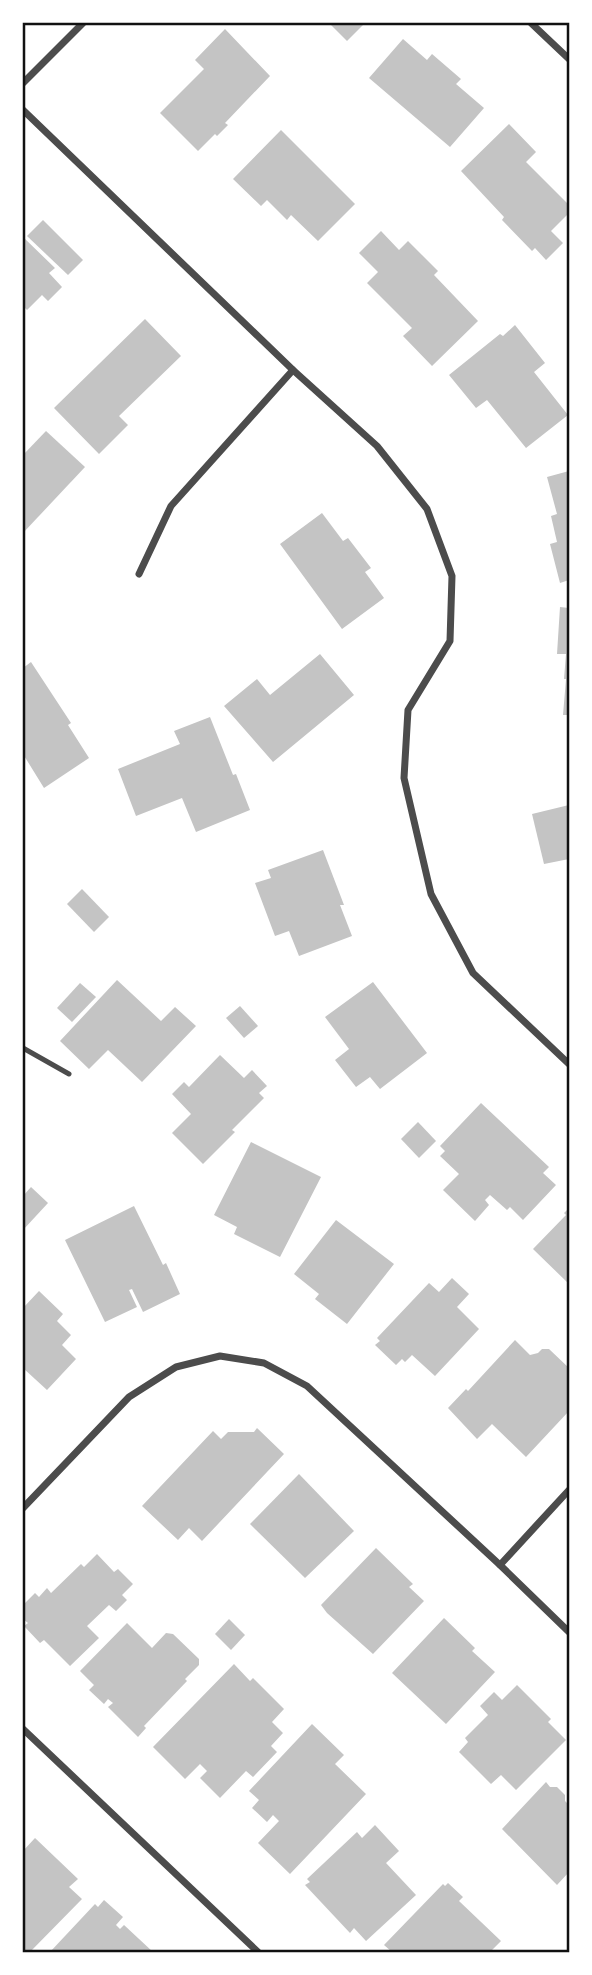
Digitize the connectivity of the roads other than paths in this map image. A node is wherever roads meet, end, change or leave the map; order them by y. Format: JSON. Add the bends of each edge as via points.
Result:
{"nodes":[{"id":1,"x":83,"y":23,"type":"edge"},
{"id":2,"x":531,"y":23,"type":"edge"},
{"id":3,"x":569,"y":59,"type":"edge"},
{"id":4,"x":23,"y":83,"type":"edge"},
{"id":5,"x":23,"y":110,"type":"edge"},
{"id":6,"x":293,"y":370,"type":"junction"},
{"id":7,"x":139,"y":574,"type":"dead end"},
{"id":8,"x":23,"y":1048,"type":"edge"},
{"id":9,"x":569,"y":1064,"type":"edge"},
{"id":10,"x":69,"y":1074,"type":"dead end"},
{"id":11,"x":569,"y":1490,"type":"edge"},
{"id":12,"x":23,"y":1508,"type":"edge"},
{"id":13,"x":500,"y":1565,"type":"junction"},
{"id":14,"x":569,"y":1632,"type":"edge"},
{"id":15,"x":23,"y":1729,"type":"edge"},
{"id":16,"x":258,"y":1952,"type":"edge"}],
"edges":[{"from":1,"to":4,"type":"street"},
{"from":2,"to":3,"type":"street"},
{"from":5,"to":6,"type":"street"},
{"from":6,"to":7,"type":"street","via":[[170,506]]},
{"from":6,"to":9,"type":"street","via":[[377,446],[427,509],[452,576],[450,641],[408,710],[404,778],[431,894],[473,972]]},
{"from":8,"to":10,"type":"lane"},
{"from":11,"to":13,"type":"street"},
{"from":12,"to":13,"type":"street","via":[[129,1397],[176,1367],[220,1356],[264,1363],[307,1386]]},
{"from":13,"to":14,"type":"street"},
{"from":15,"to":16,"type":"street"}]}
